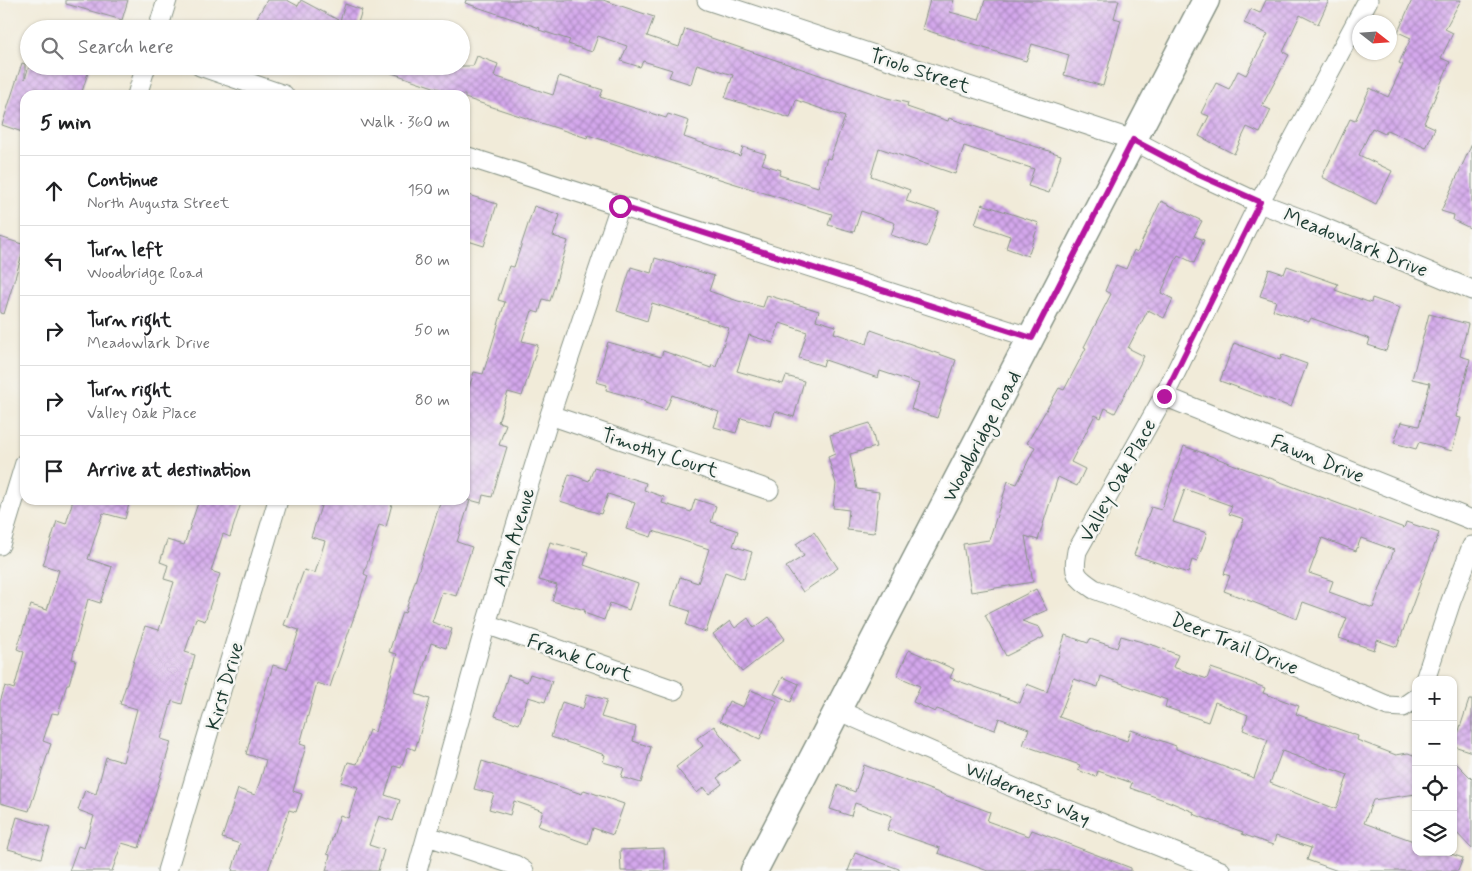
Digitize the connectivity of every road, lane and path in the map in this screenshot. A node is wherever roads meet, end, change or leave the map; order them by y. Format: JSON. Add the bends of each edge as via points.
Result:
{"nodes":[{"id":1,"x":167,"y":0,"type":"edge"},
{"id":2,"x":707,"y":0,"type":"edge"},
{"id":3,"x":1206,"y":0,"type":"edge"},
{"id":4,"x":1368,"y":0,"type":"edge"},
{"id":5,"x":161,"y":20,"type":"edge"},
{"id":6,"x":143,"y":75,"type":"edge"},
{"id":7,"x":226,"y":75,"type":"edge"},
{"id":8,"x":139,"y":90,"type":"edge"},
{"id":9,"x":270,"y":90,"type":"edge"},
{"id":10,"x":1133,"y":140,"type":"junction"},
{"id":11,"x":470,"y":158,"type":"edge"},
{"id":12,"x":1260,"y":202,"type":"junction"},
{"id":13,"x":620,"y":206,"type":"junction"},
{"id":14,"x":1472,"y":290,"type":"edge"},
{"id":15,"x":1032,"y":338,"type":"junction"},
{"id":16,"x":1164,"y":396,"type":"junction"},
{"id":17,"x":550,"y":415,"type":"junction"},
{"id":18,"x":20,"y":471,"type":"edge"},
{"id":19,"x":770,"y":490,"type":"dead end"},
{"id":20,"x":8,"y":491,"type":"edge"},
{"id":21,"x":277,"y":505,"type":"edge"},
{"id":22,"x":1472,"y":520,"type":"edge"},
{"id":23,"x":0,"y":545,"type":"edge"},
{"id":24,"x":1472,"y":546,"type":"edge"},
{"id":25,"x":1075,"y":562,"type":"joint"},
{"id":26,"x":486,"y":624,"type":"junction"},
{"id":27,"x":1426,"y":676,"type":"edge"},
{"id":28,"x":674,"y":690,"type":"dead end"},
{"id":29,"x":1412,"y":701,"type":"edge"},
{"id":30,"x":838,"y":710,"type":"junction"},
{"id":31,"x":428,"y":836,"type":"junction"},
{"id":32,"x":167,"y":871,"type":"edge"},
{"id":33,"x":417,"y":871,"type":"edge"},
{"id":34,"x":524,"y":871,"type":"edge"},
{"id":35,"x":754,"y":871,"type":"edge"},
{"id":36,"x":1221,"y":871,"type":"edge"}],
"edges":[{"from":1,"to":5,"type":"street"},
{"from":2,"to":10,"type":"street","name":"Triolo Street"},
{"from":3,"to":10,"type":"street","name":"Woodbridge Road"},
{"from":4,"to":12,"type":"street","name":"Valley Oak Place"},
{"from":6,"to":8,"type":"street"},
{"from":7,"to":9,"type":"street"},
{"from":10,"to":12,"type":"street","name":"Meadowlark Drive"},
{"from":10,"to":15,"type":"street","name":"Woodbridge Road"},
{"from":11,"to":13,"type":"street"},
{"from":12,"to":14,"type":"street","name":"Meadowlark Drive"},
{"from":12,"to":16,"type":"street","name":"Valley Oak Place"},
{"from":13,"to":15,"type":"street"},
{"from":13,"to":17,"type":"street","name":"Alan Avenue"},
{"from":15,"to":30,"type":"street","name":"Woodbridge Road"},
{"from":16,"to":22,"type":"street","name":"Fawn Drive"},
{"from":16,"to":25,"type":"street","name":"Valley Oak Place","via":[[1077,551]]},
{"from":17,"to":19,"type":"street","name":"Timothy Court"},
{"from":17,"to":26,"type":"street","name":"Alan Avenue"},
{"from":18,"to":20,"type":"street"},
{"from":20,"to":23,"type":"street"},
{"from":21,"to":32,"type":"street","name":"Kirst Drive"},
{"from":24,"to":27,"type":"street"},
{"from":25,"to":29,"type":"street","name":"Deer Trail Drive","via":[[1078,578],[1094,589],[1255,649],[1388,706],[1403,707]]},
{"from":26,"to":28,"type":"street","name":"Frank Court"},
{"from":26,"to":31,"type":"street","name":"Alan Avenue"},
{"from":30,"to":35,"type":"street","name":"Woodbridge Road"},
{"from":30,"to":36,"type":"street","name":"Wilderness Way","via":[[1026,793]]},
{"from":31,"to":33,"type":"street","name":"Alan Avenue"},
{"from":31,"to":34,"type":"street","via":[[516,865]]}]}
